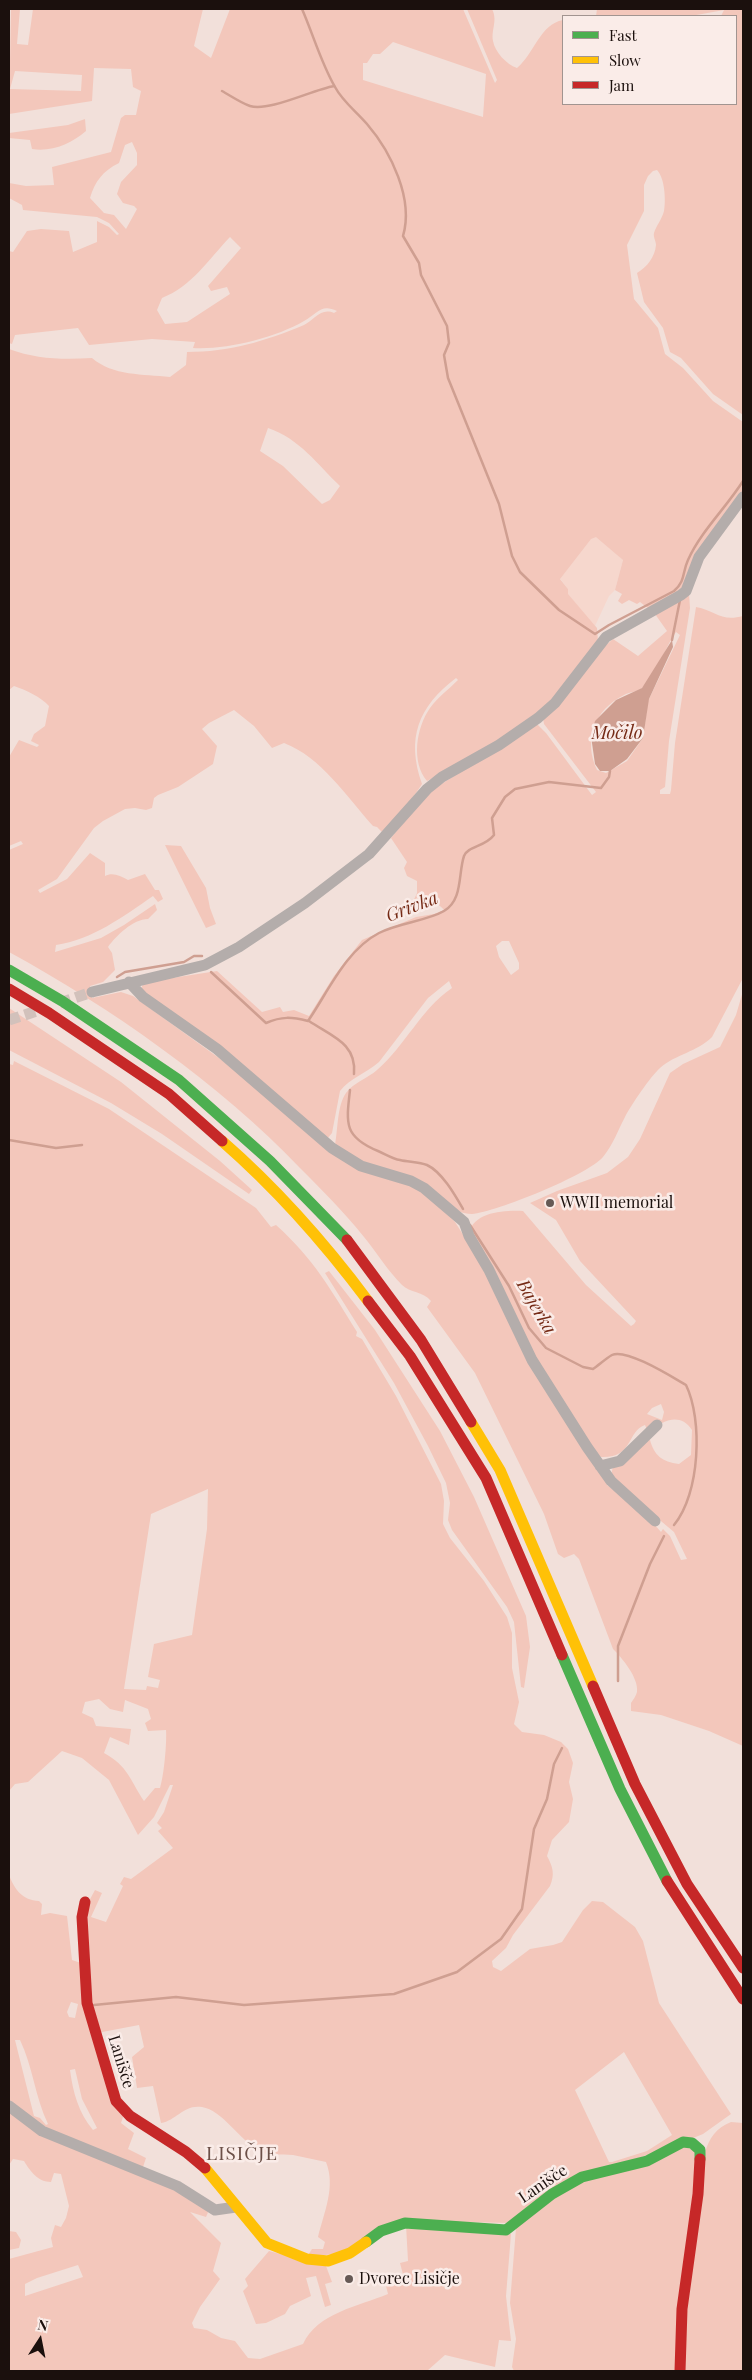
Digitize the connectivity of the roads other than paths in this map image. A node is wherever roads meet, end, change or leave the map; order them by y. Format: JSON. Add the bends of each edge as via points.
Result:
{"nodes":[{"id":1,"x":743,"y":497,"type":"edge"},
{"id":2,"x":9,"y":970,"type":"edge"},
{"id":3,"x":129,"y":982,"type":"junction"},
{"id":4,"x":9,"y":989,"type":"edge"},
{"id":5,"x":92,"y":992,"type":"tunnel mouth"},
{"id":6,"x":657,"y":1425,"type":"dead end"},
{"id":7,"x":600,"y":1466,"type":"junction"},
{"id":8,"x":655,"y":1521,"type":"dead end"},
{"id":9,"x":85,"y":1902,"type":"dead end"},
{"id":10,"x":743,"y":1968,"type":"edge"},
{"id":11,"x":743,"y":1999,"type":"edge"},
{"id":12,"x":9,"y":2106,"type":"edge"},
{"id":13,"x":236,"y":2207,"type":"junction"},
{"id":14,"x":680,"y":2371,"type":"edge"}],
"edges":[{"from":1,"to":3,"type":"street","via":[[698,557],[686,591],[606,637],[555,703],[524,728],[427,789],[369,854],[345,873],[224,956],[205,965]]},
{"from":2,"to":10,"type":"main road","via":[[62,1001],[180,1080],[270,1161],[344,1237],[421,1340],[500,1470],[634,1784],[687,1884]]},
{"from":3,"to":5,"type":"street"},
{"from":3,"to":7,"type":"street","via":[[143,997],[217,1049],[332,1148],[360,1166],[424,1188],[464,1222],[532,1360]]},
{"from":4,"to":11,"type":"main road","via":[[169,1094],[260,1174],[330,1250],[410,1356],[486,1478],[620,1789],[674,1895]]},
{"from":6,"to":7,"type":"street","via":[[620,1460]]},
{"from":7,"to":8,"type":"street","via":[[611,1481]]},
{"from":9,"to":13,"type":"main road","name":"Lanišče","via":[[82,1917],[86,2002],[116,2101],[130,2116],[203,2166]]},
{"from":12,"to":13,"type":"street","via":[[42,2131],[177,2186],[215,2210]]},
{"from":13,"to":14,"type":"main road","name":"Lanišče","via":[[268,2243],[308,2259],[328,2261],[350,2253],[381,2231],[405,2223],[506,2230],[574,2180],[641,2163],[658,2157],[677,2144],[695,2143],[700,2150],[699,2176],[682,2309]]}]}
